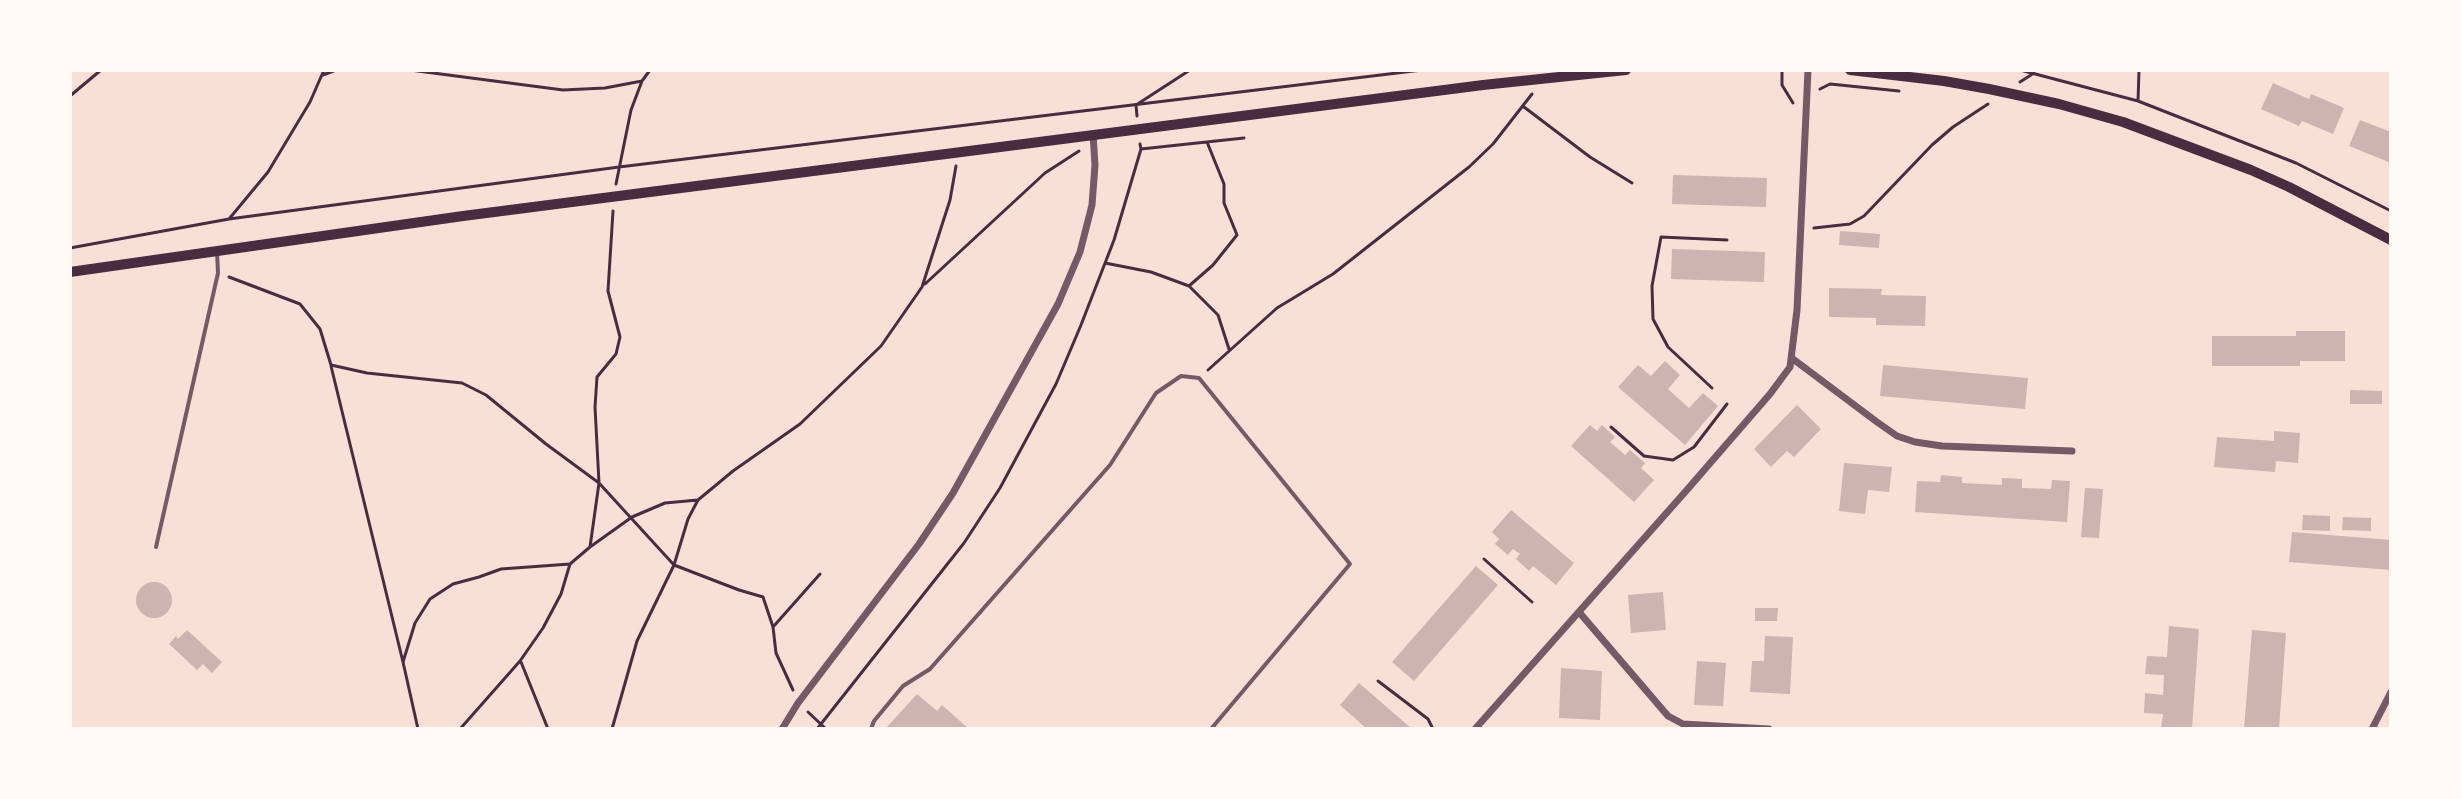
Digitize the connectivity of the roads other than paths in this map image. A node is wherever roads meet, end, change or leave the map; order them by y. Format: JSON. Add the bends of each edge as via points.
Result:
{"nodes":[{"id":1,"x":1626,"y":70,"type":"edge"},
{"id":2,"x":1808,"y":70,"type":"edge"},
{"id":3,"x":1850,"y":70,"type":"edge"},
{"id":4,"x":1093,"y":138,"type":"junction"},
{"id":5,"x":2391,"y":240,"type":"edge"},
{"id":6,"x":217,"y":249,"type":"junction"},
{"id":7,"x":70,"y":272,"type":"edge"},
{"id":8,"x":1793,"y":359,"type":"junction"},
{"id":9,"x":2072,"y":451,"type":"dead end"},
{"id":10,"x":156,"y":547,"type":"dead end"},
{"id":11,"x":1579,"y":612,"type":"junction"},
{"id":12,"x":2391,"y":692,"type":"edge"},
{"id":13,"x":782,"y":729,"type":"edge"},
{"id":14,"x":871,"y":729,"type":"edge"},
{"id":15,"x":1211,"y":729,"type":"edge"},
{"id":16,"x":1475,"y":729,"type":"edge"},
{"id":17,"x":1769,"y":729,"type":"edge"},
{"id":18,"x":2372,"y":729,"type":"edge"}],
"edges":[{"from":1,"to":4,"type":"main road"},
{"from":2,"to":8,"type":"street"},
{"from":3,"to":5,"type":"main road","via":[[1944,81],[2091,113],[2209,153]]},
{"from":4,"to":6,"type":"main road"},
{"from":4,"to":13,"type":"street","via":[[1094,191],[1086,232],[1044,331],[953,493]]},
{"from":6,"to":7,"type":"main road"},
{"from":6,"to":10,"type":"lane","via":[[218,273]]},
{"from":8,"to":9,"type":"street","via":[[1897,436],[1915,442]]},
{"from":8,"to":11,"type":"street","via":[[1770,394]]},
{"from":11,"to":16,"type":"street"},
{"from":11,"to":17,"type":"street","via":[[1668,716],[1683,724]]},
{"from":12,"to":18,"type":"street"},
{"from":14,"to":15,"type":"lane","via":[[903,686],[930,669],[1110,465],[1156,393],[1181,376],[1199,378],[1350,564]]}]}
